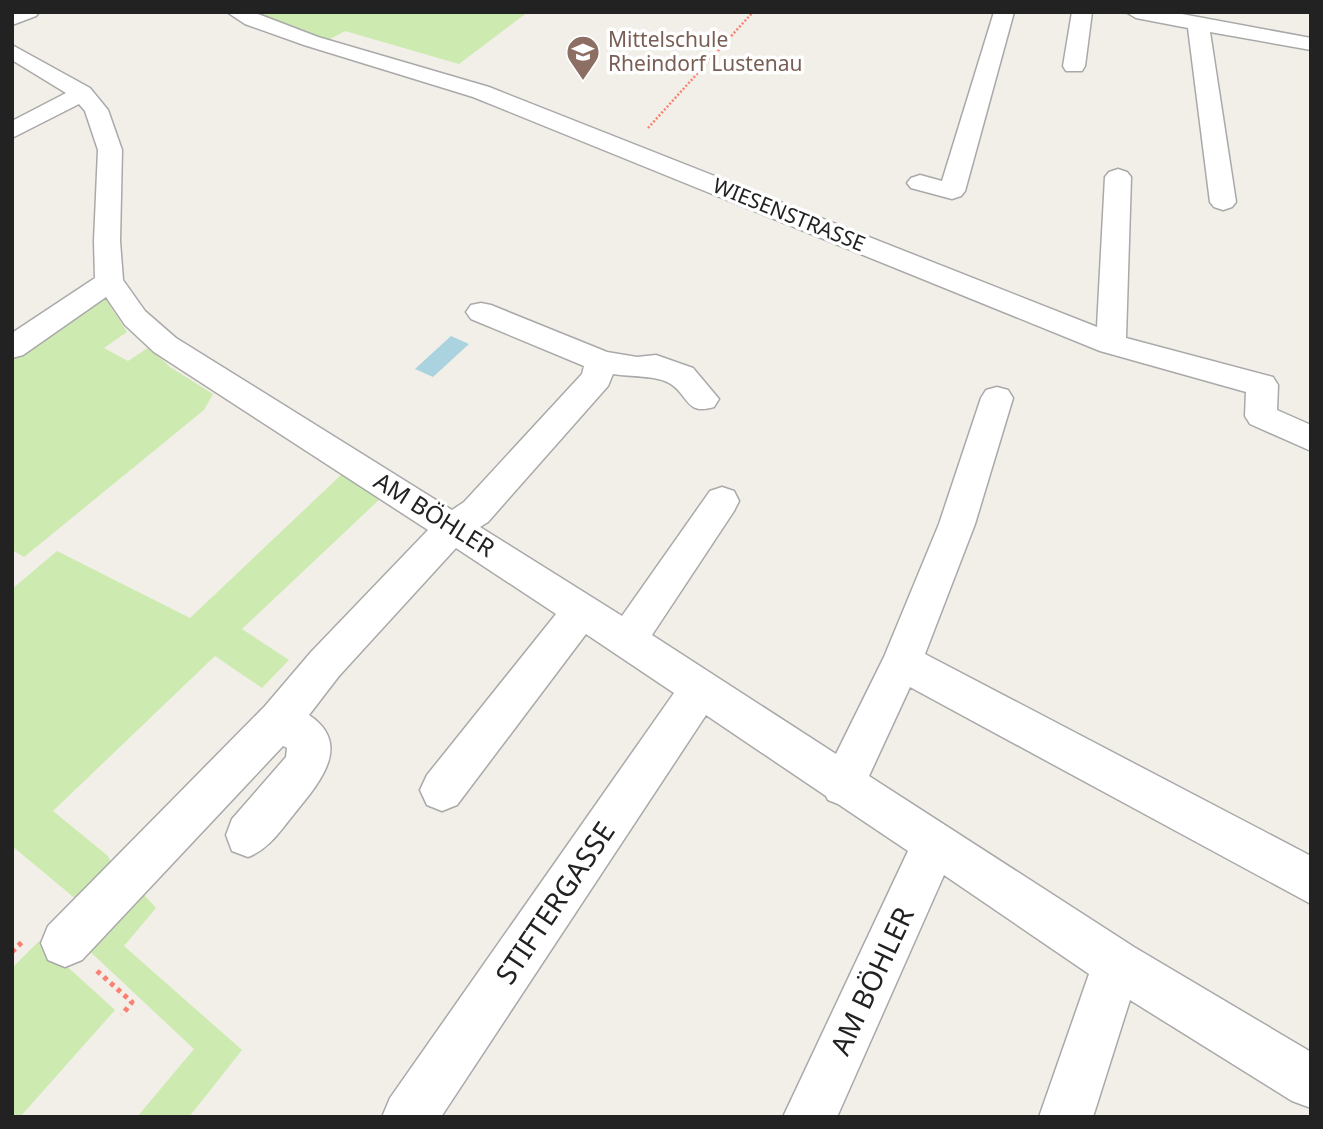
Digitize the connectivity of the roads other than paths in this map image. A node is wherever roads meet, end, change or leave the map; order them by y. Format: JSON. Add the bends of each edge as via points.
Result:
{"nodes":[{"id":1,"x":29,"y":12,"type":"edge"},
{"id":2,"x":237,"y":12,"type":"edge"},
{"id":3,"x":1004,"y":12,"type":"edge"},
{"id":4,"x":1082,"y":12,"type":"edge"},
{"id":5,"x":1136,"y":12,"type":"edge"},
{"id":6,"x":1265,"y":12,"type":"edge"},
{"id":7,"x":12,"y":19,"type":"edge"},
{"id":8,"x":1198,"y":23,"type":"junction"},
{"id":9,"x":1269,"y":36,"type":"junction"},
{"id":10,"x":1311,"y":44,"type":"edge"},
{"id":11,"x":12,"y":51,"type":"edge"},
{"id":12,"x":1074,"y":66,"type":"dead end"},
{"id":13,"x":82,"y":93,"type":"junction"},
{"id":14,"x":12,"y":131,"type":"edge"},
{"id":15,"x":1118,"y":177,"type":"dead end"},
{"id":16,"x":920,"y":183,"type":"dead end"},
{"id":17,"x":1223,"y":202,"type":"dead end"},
{"id":18,"x":109,"y":281,"type":"junction"},
{"id":19,"x":481,"y":312,"type":"dead end"},
{"id":20,"x":1111,"y":344,"type":"junction"},
{"id":21,"x":12,"y":348,"type":"edge"},
{"id":22,"x":601,"y":361,"type":"junction"},
{"id":23,"x":997,"y":398,"type":"dead end"},
{"id":24,"x":704,"y":399,"type":"dead end"},
{"id":25,"x":1311,"y":439,"type":"edge"},
{"id":26,"x":722,"y":501,"type":"dead end"},
{"id":27,"x":453,"y":527,"type":"junction"},
{"id":28,"x":582,"y":610,"type":"junction"},
{"id":29,"x":627,"y":640,"type":"junction"},
{"id":30,"x":902,"y":662,"type":"junction"},
{"id":31,"x":700,"y":690,"type":"junction"},
{"id":32,"x":281,"y":719,"type":"junction"},
{"id":33,"x":843,"y":785,"type":"junction"},
{"id":34,"x":442,"y":790,"type":"dead end"},
{"id":35,"x":248,"y":835,"type":"dead end"},
{"id":36,"x":934,"y":845,"type":"junction"},
{"id":37,"x":1311,"y":881,"type":"edge"},
{"id":38,"x":65,"y":943,"type":"road end"},
{"id":39,"x":1117,"y":964,"type":"junction"},
{"id":40,"x":1311,"y":1082,"type":"edge"},
{"id":41,"x":409,"y":1117,"type":"edge"},
{"id":42,"x":810,"y":1117,"type":"edge"},
{"id":43,"x":1066,"y":1117,"type":"edge"}],
"edges":[{"from":1,"to":7,"type":"street"},
{"from":2,"to":20,"type":"street","name":"WIESENSTRASSE","via":[[311,41],[481,92]]},
{"from":3,"to":16,"type":"street","via":[[952,191]]},
{"from":4,"to":12,"type":"street"},
{"from":5,"to":8,"type":"street"},
{"from":6,"to":9,"type":"street"},
{"from":8,"to":9,"type":"street"},
{"from":8,"to":17,"type":"street"},
{"from":9,"to":10,"type":"street"},
{"from":11,"to":13,"type":"street"},
{"from":13,"to":14,"type":"street"},
{"from":13,"to":18,"type":"street","via":[[96,110],[110,150]]},
{"from":15,"to":20,"type":"street"},
{"from":18,"to":21,"type":"street"},
{"from":18,"to":27,"type":"street","name":"AM BÖHLER","via":[[135,318],[165,345]]},
{"from":19,"to":22,"type":"street"},
{"from":20,"to":25,"type":"street","name":"WIESENSTRASSE","via":[[1262,385],[1261,416]]},
{"from":22,"to":24,"type":"street","via":[[637,368],[656,366],[682,376]]},
{"from":22,"to":27,"type":"street","via":[[597,378],[475,512]]},
{"from":23,"to":30,"type":"street","via":[[957,524]]},
{"from":26,"to":29,"type":"street"},
{"from":27,"to":28,"type":"street","name":"AM BÖHLER"},
{"from":27,"to":32,"type":"street","via":[[325,664]]},
{"from":28,"to":29,"type":"street","name":"AM BÖHLER"},
{"from":28,"to":34,"type":"street"},
{"from":29,"to":31,"type":"street","name":"AM BÖHLER"},
{"from":30,"to":33,"type":"street"},
{"from":30,"to":37,"type":"street"},
{"from":31,"to":33,"type":"street","name":"AM BÖHLER"},
{"from":31,"to":41,"type":"street","name":"STIFTERGASSE"},
{"from":32,"to":35,"type":"street","via":[[309,739],[307,765]]},
{"from":32,"to":38,"type":"street"},
{"from":33,"to":36,"type":"street","name":"AM BÖHLER"},
{"from":36,"to":39,"type":"street","name":"AM BÖHLER"},
{"from":36,"to":42,"type":"street","name":"AM BÖHLER"},
{"from":39,"to":40,"type":"street","name":"AM BÖHLER"},
{"from":39,"to":43,"type":"street"}]}
